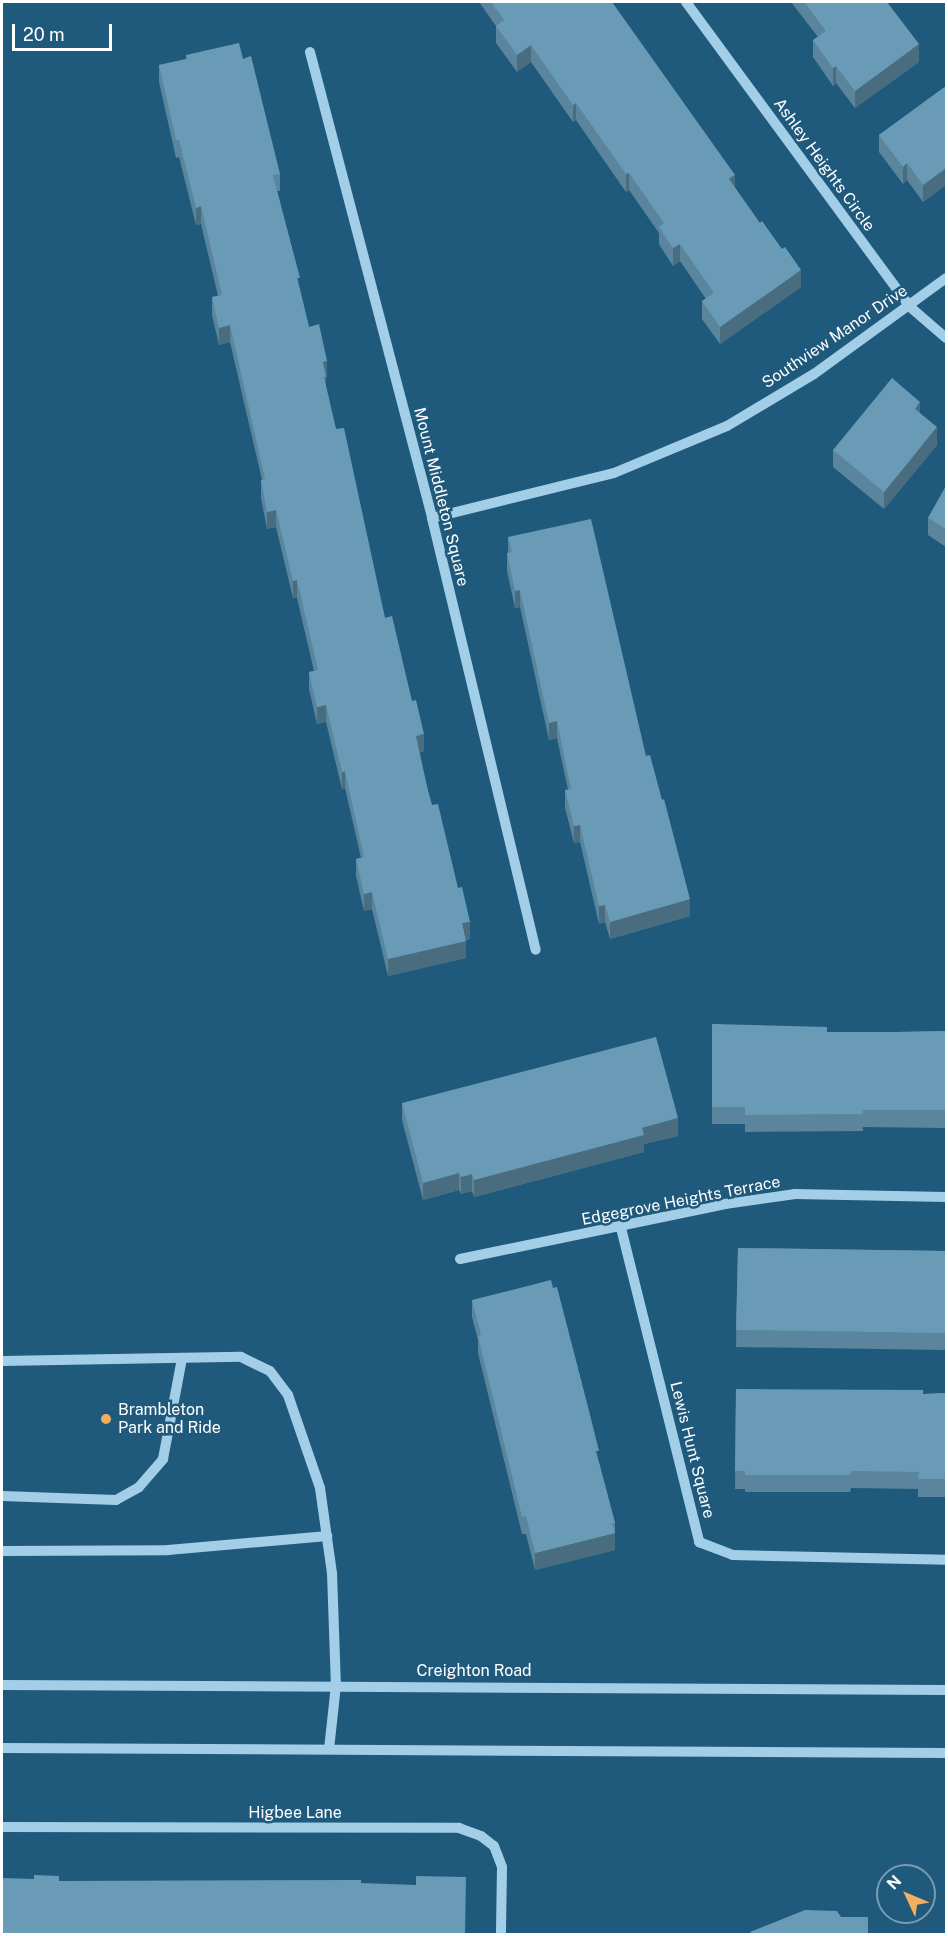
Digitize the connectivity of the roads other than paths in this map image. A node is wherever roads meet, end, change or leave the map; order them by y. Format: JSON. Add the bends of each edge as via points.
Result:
{"nodes":[{"id":1,"x":686,"y":2,"type":"edge"},
{"id":2,"x":310,"y":52,"type":"dead end"},
{"id":3,"x":946,"y":278,"type":"edge"},
{"id":4,"x":909,"y":306,"type":"junction"},
{"id":5,"x":946,"y":338,"type":"edge"},
{"id":6,"x":432,"y":518,"type":"junction"},
{"id":7,"x":536,"y":951,"type":"dead end"},
{"id":8,"x":946,"y":1197,"type":"edge"},
{"id":9,"x":621,"y":1228,"type":"junction"},
{"id":10,"x":460,"y":1259,"type":"dead end"},
{"id":11,"x":182,"y":1358,"type":"junction"},
{"id":12,"x":2,"y":1361,"type":"edge"},
{"id":13,"x":2,"y":1496,"type":"edge"},
{"id":14,"x":327,"y":1536,"type":"junction"},
{"id":15,"x":2,"y":1551,"type":"edge"},
{"id":16,"x":946,"y":1560,"type":"edge"},
{"id":17,"x":2,"y":1685,"type":"edge"},
{"id":18,"x":336,"y":1685,"type":"junction"},
{"id":19,"x":946,"y":1690,"type":"edge"},
{"id":20,"x":2,"y":1748,"type":"edge"},
{"id":21,"x":329,"y":1749,"type":"junction"},
{"id":22,"x":946,"y":1753,"type":"edge"},
{"id":23,"x":2,"y":1827,"type":"edge"},
{"id":24,"x":501,"y":1935,"type":"edge"}],
"edges":[{"from":1,"to":4,"type":"street","name":"Ashley Heights Circle"},
{"from":2,"to":6,"type":"street","name":"Mount Middleton Square"},
{"from":3,"to":4,"type":"street","name":"Southview Manor Drive"},
{"from":4,"to":5,"type":"street","name":"Ashley Heights Circle"},
{"from":4,"to":6,"type":"street","name":"Southview Manor Drive","via":[[814,374],[727,426],[614,473]]},
{"from":6,"to":7,"type":"street","name":"Mount Middleton Square"},
{"from":8,"to":9,"type":"street","name":"Edgegrove Heights Terrace","via":[[795,1194],[725,1204]]},
{"from":9,"to":10,"type":"street","name":"Edgegrove Heights Terrace"},
{"from":9,"to":16,"type":"street","name":"Lewis Hunt Square","via":[[699,1542],[733,1555]]},
{"from":11,"to":12,"type":"street"},
{"from":11,"to":13,"type":"street","via":[[163,1459],[139,1487],[116,1500]]},
{"from":11,"to":14,"type":"street","via":[[241,1357],[270,1371],[288,1395],[320,1488]]},
{"from":14,"to":15,"type":"street","via":[[168,1550]]},
{"from":14,"to":18,"type":"street"},
{"from":17,"to":18,"type":"street","name":"Creighton Road"},
{"from":18,"to":19,"type":"street","name":"Creighton Road"},
{"from":18,"to":21,"type":"street"},
{"from":20,"to":21,"type":"street"},
{"from":21,"to":22,"type":"street"},
{"from":23,"to":24,"type":"street","name":"Higbee Lane","via":[[459,1828],[494,1846],[502,1867]]}]}
